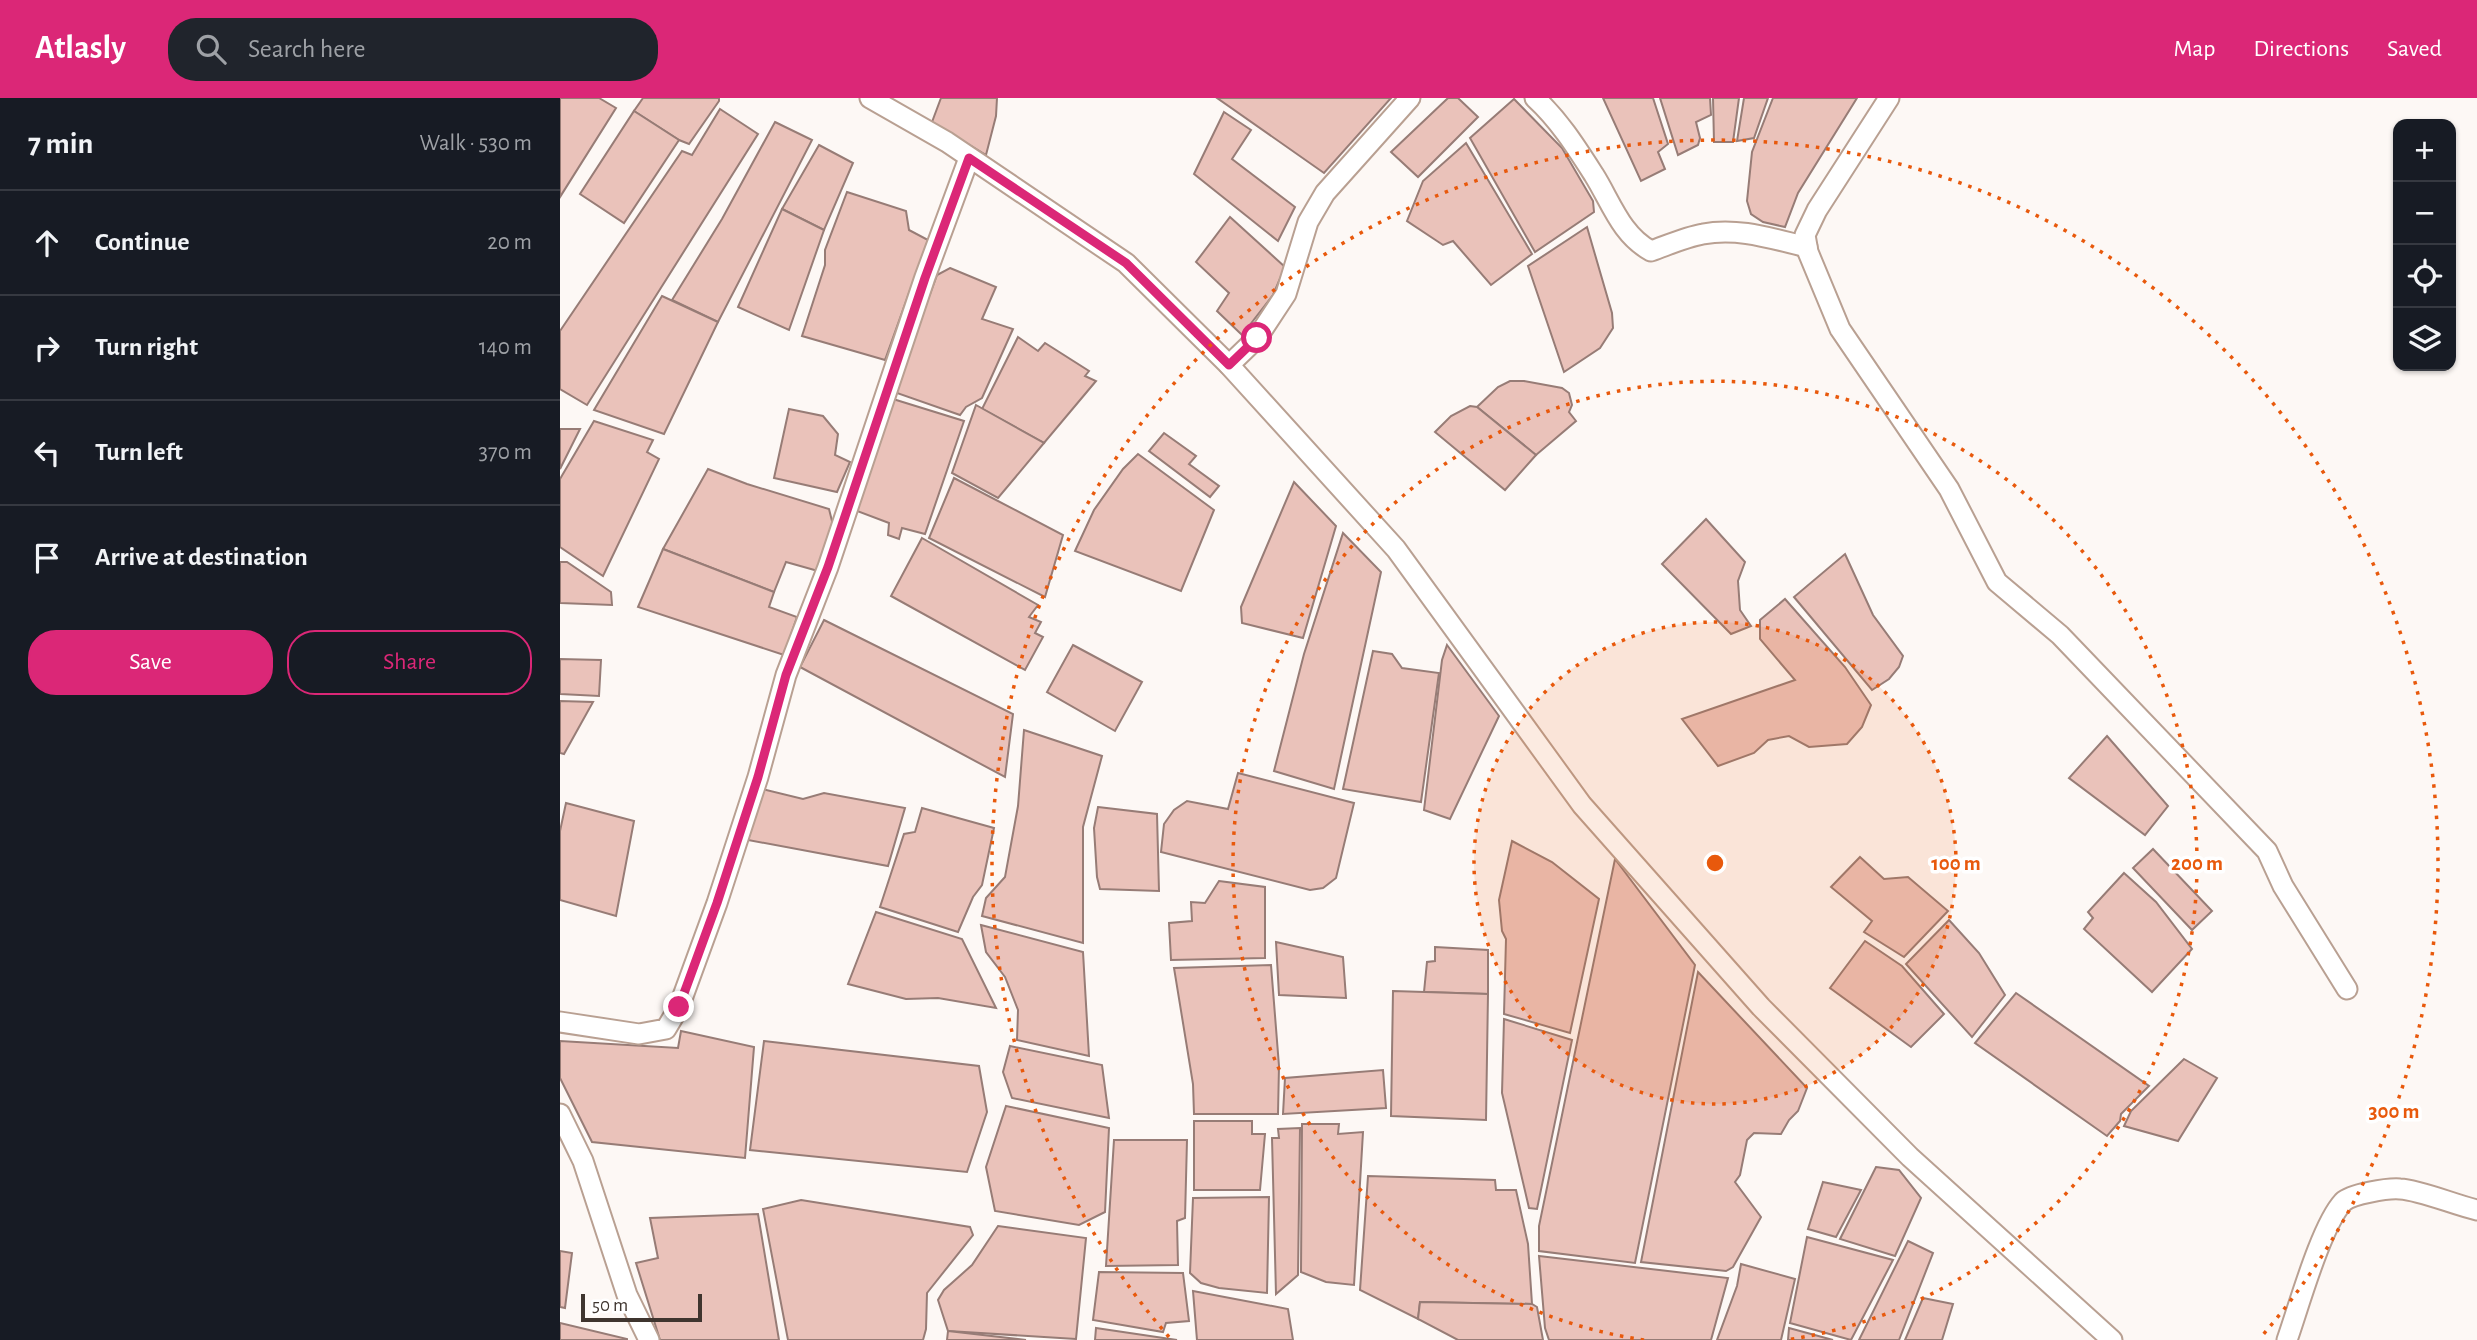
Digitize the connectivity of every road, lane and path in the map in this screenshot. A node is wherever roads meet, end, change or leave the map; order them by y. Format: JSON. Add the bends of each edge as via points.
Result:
{"nodes":[{"id":1,"x":870,"y":98,"type":"edge"},
{"id":2,"x":1410,"y":98,"type":"edge"},
{"id":3,"x":1535,"y":98,"type":"edge"},
{"id":4,"x":1889,"y":98,"type":"edge"},
{"id":5,"x":969,"y":158,"type":"junction"},
{"id":6,"x":1807,"y":247,"type":"junction"},
{"id":7,"x":1229,"y":365,"type":"junction"},
{"id":8,"x":2347,"y":989,"type":"dead end"},
{"id":9,"x":560,"y":1022,"type":"edge"},
{"id":10,"x":560,"y":1114,"type":"edge"},
{"id":11,"x":2477,"y":1210,"type":"edge"},
{"id":12,"x":649,"y":1340,"type":"edge"},
{"id":13,"x":2112,"y":1340,"type":"edge"},
{"id":14,"x":2287,"y":1340,"type":"edge"}],
"edges":[{"from":1,"to":5,"type":"street"},
{"from":2,"to":7,"type":"street","via":[[1325,193],[1308,222],[1286,294],[1257,338]]},
{"from":3,"to":6,"type":"street","via":[[1555,117],[1637,244],[1651,251],[1703,234],[1726,232]]},
{"from":4,"to":6,"type":"street","via":[[1817,210],[1805,235]]},
{"from":5,"to":7,"type":"street","via":[[1126,263]]},
{"from":5,"to":9,"type":"street","via":[[828,567],[786,675],[726,878],[679,1007],[666,1029],[639,1034]]},
{"from":6,"to":8,"type":"street","via":[[1840,329],[1949,489],[1997,582],[2060,635],[2267,850],[2283,886]]},
{"from":7,"to":13,"type":"street","via":[[1396,548],[1582,805],[1761,1007],[1910,1157]]},
{"from":10,"to":12,"type":"street","via":[[583,1161],[628,1295]]},
{"from":11,"to":14,"type":"street","via":[[2400,1189],[2345,1199],[2320,1246]]}]}
